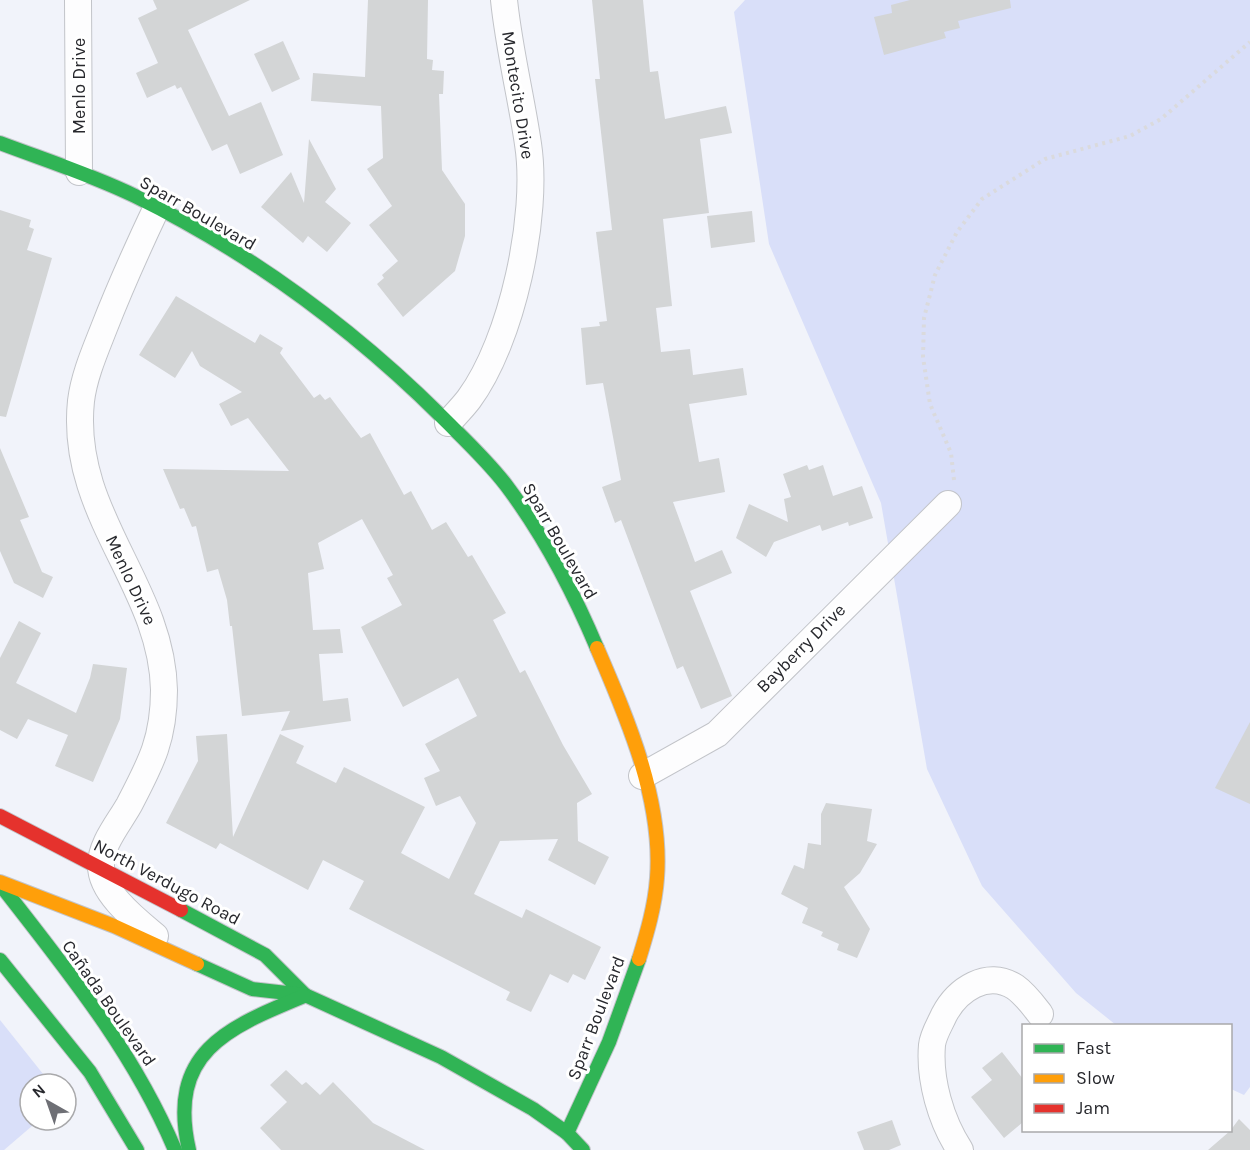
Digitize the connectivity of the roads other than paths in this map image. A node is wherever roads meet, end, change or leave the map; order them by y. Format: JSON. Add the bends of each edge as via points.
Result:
{"nodes":[{"id":1,"x":78,"y":0,"type":"edge"},
{"id":2,"x":504,"y":0,"type":"edge"},
{"id":3,"x":0,"y":143,"type":"edge"},
{"id":4,"x":79,"y":172,"type":"junction"},
{"id":5,"x":158,"y":207,"type":"junction"},
{"id":6,"x":448,"y":423,"type":"junction"},
{"id":7,"x":948,"y":504,"type":"road end"},
{"id":8,"x":642,"y":776,"type":"junction"},
{"id":9,"x":0,"y":816,"type":"edge"},
{"id":10,"x":100,"y":866,"type":"junction"},
{"id":11,"x":0,"y":883,"type":"edge"},
{"id":12,"x":184,"y":958,"type":"junction"},
{"id":13,"x":0,"y":960,"type":"edge"},
{"id":14,"x":305,"y":995,"type":"junction"},
{"id":15,"x":1040,"y":1014,"type":"dead end"},
{"id":16,"x":567,"y":1133,"type":"junction"},
{"id":17,"x":137,"y":1150,"type":"edge"},
{"id":18,"x":175,"y":1150,"type":"edge"},
{"id":19,"x":189,"y":1150,"type":"edge"},
{"id":20,"x":583,"y":1150,"type":"edge"},
{"id":21,"x":960,"y":1150,"type":"edge"}],
"edges":[{"from":1,"to":4,"type":"street","name":"Menlo Drive"},
{"from":2,"to":6,"type":"street","name":"Montecito Drive","via":[[508,43],[529,146],[531,194],[527,234],[515,290],[484,374],[469,400]]},
{"from":3,"to":4,"type":"main road","name":"Sparr Boulevard"},
{"from":4,"to":5,"type":"main road","name":"Sparr Boulevard"},
{"from":5,"to":6,"type":"main road","name":"Sparr Boulevard","via":[[305,298],[398,375]]},
{"from":5,"to":10,"type":"street","name":"Menlo Drive","via":[[124,276],[89,365],[81,399],[86,473],[99,514],[155,629],[164,680],[159,744],[107,842]]},
{"from":6,"to":8,"type":"main road","name":"Sparr Boulevard","via":[[511,491],[558,568],[599,650]]},
{"from":7,"to":8,"type":"street","name":"Bayberry Drive","via":[[717,734]]},
{"from":8,"to":16,"type":"main road","name":"Sparr Boulevard","via":[[657,856],[654,900],[619,1014]]},
{"from":9,"to":10,"type":"main road","name":"North Verdugo Road"},
{"from":10,"to":12,"type":"street","via":[[104,882],[127,913]]},
{"from":10,"to":14,"type":"main road","name":"North Verdugo Road","via":[[265,955]]},
{"from":11,"to":12,"type":"main road","name":"North Verdugo Road","via":[[114,926]]},
{"from":11,"to":18,"type":"main road","name":"Cañada Boulevard","via":[[124,1051]]},
{"from":12,"to":14,"type":"main road","name":"North Verdugo Road","via":[[252,989]]},
{"from":13,"to":17,"type":"main road","via":[[90,1071]]},
{"from":14,"to":16,"type":"main road","name":"North Verdugo Road","via":[[441,1058],[533,1109]]},
{"from":14,"to":19,"type":"main road","via":[[235,1028],[200,1057],[183,1100]]},
{"from":15,"to":21,"type":"street","via":[[1014,987],[994,981],[972,984],[951,1002],[932,1042],[932,1072],[941,1110]]},
{"from":16,"to":20,"type":"main road","name":"North Verdugo Road"}]}
